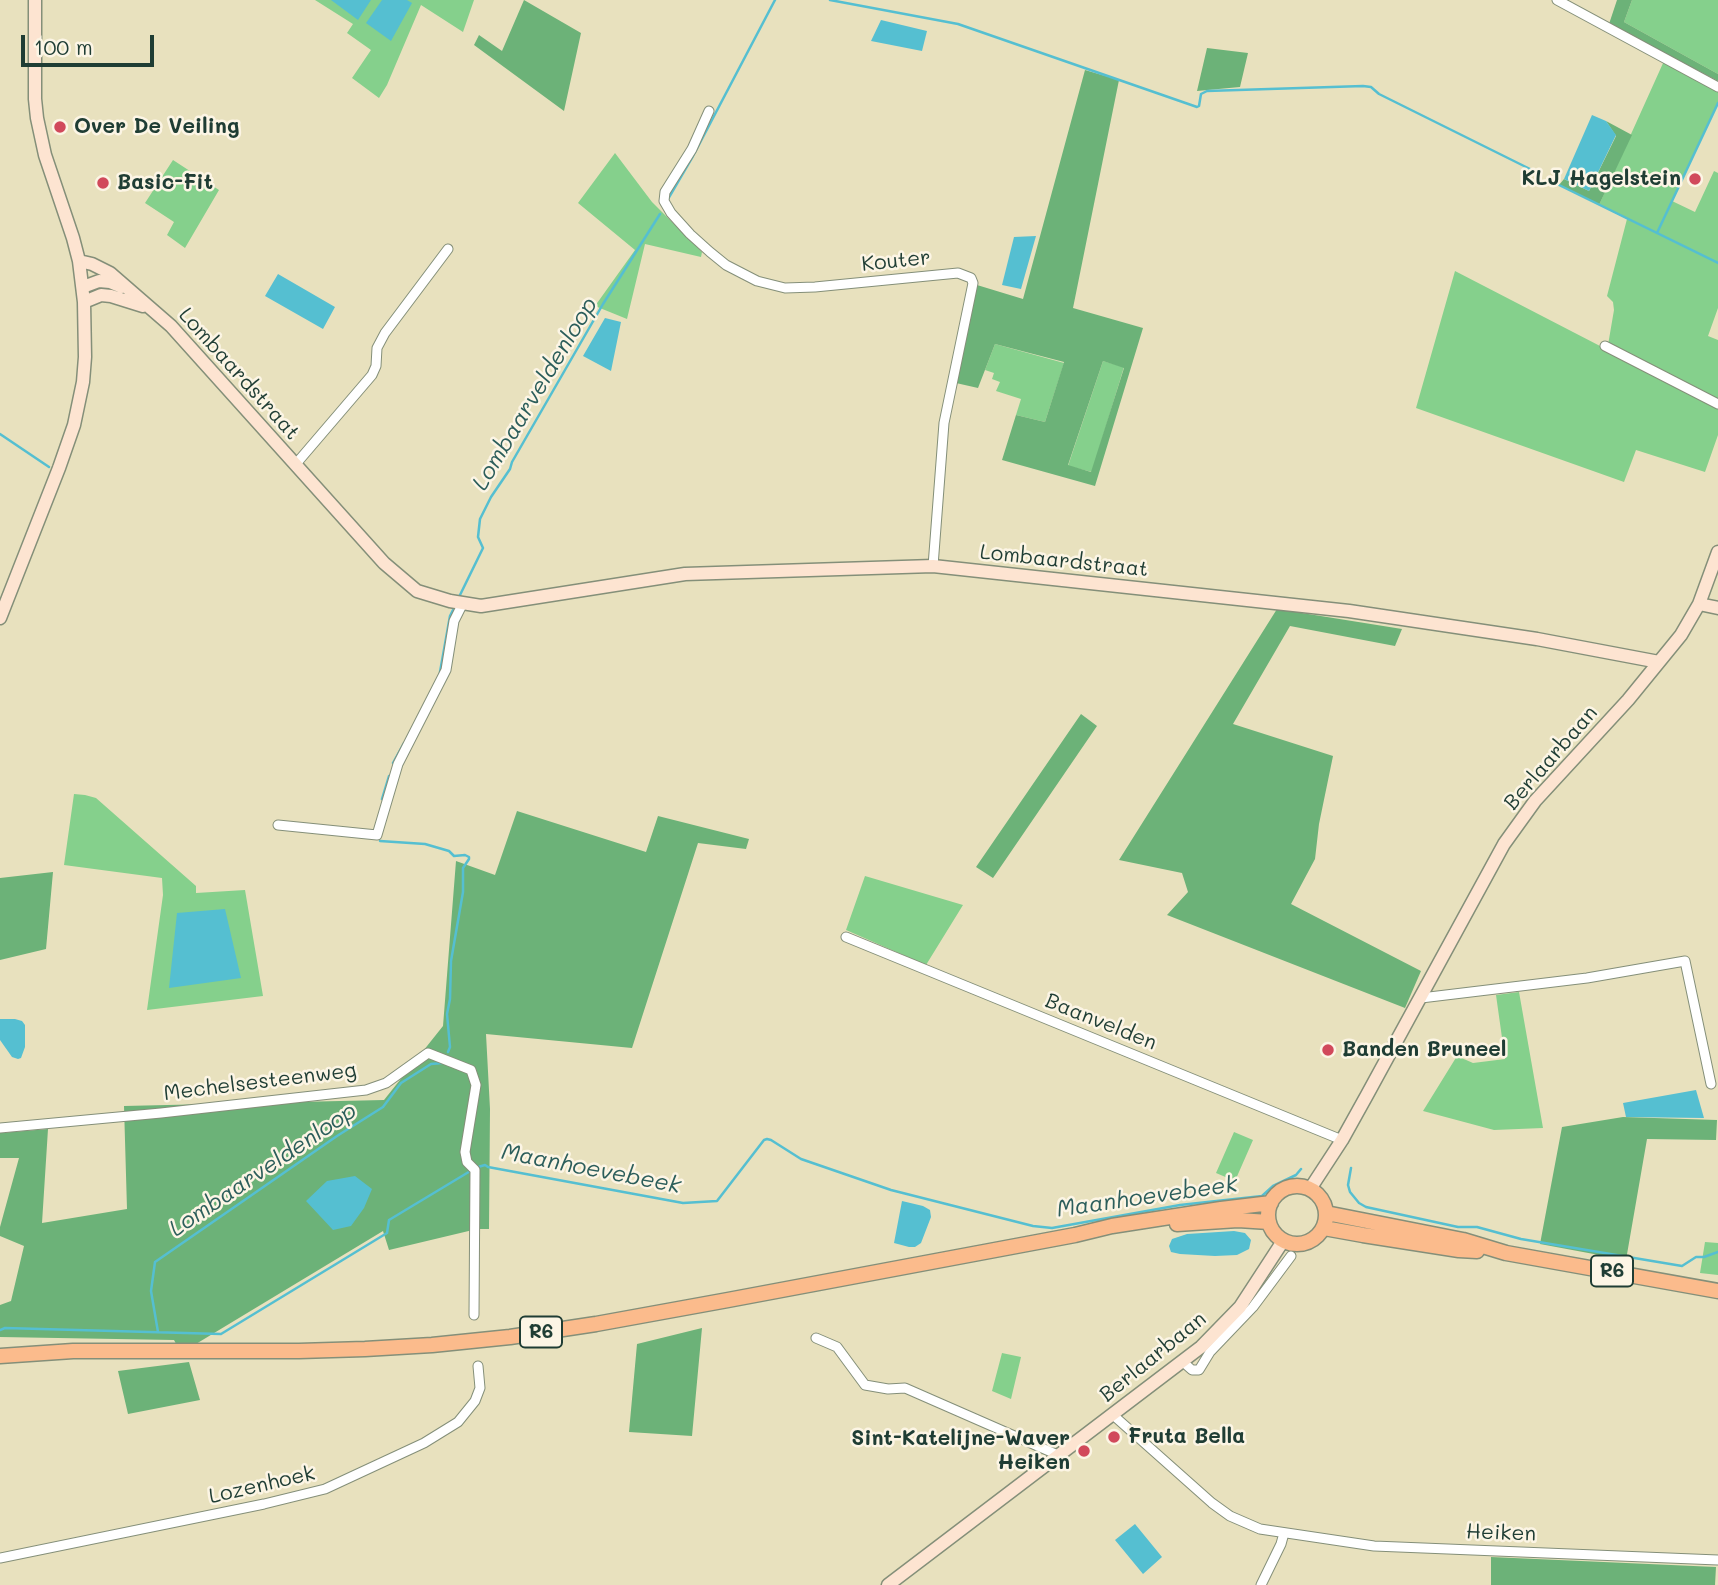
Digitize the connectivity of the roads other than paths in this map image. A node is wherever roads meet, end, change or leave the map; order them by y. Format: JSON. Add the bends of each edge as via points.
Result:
{"nodes":[{"id":1,"x":35,"y":0,"type":"edge"},
{"id":2,"x":1557,"y":0,"type":"edge"},
{"id":3,"x":1718,"y":87,"type":"edge"},
{"id":4,"x":709,"y":111,"type":"dead end"},
{"id":5,"x":449,"y":249,"type":"dead end"},
{"id":6,"x":79,"y":261,"type":"junction"},
{"id":7,"x":83,"y":287,"type":"junction"},
{"id":8,"x":129,"y":290,"type":"junction"},
{"id":9,"x":84,"y":302,"type":"junction"},
{"id":10,"x":153,"y":309,"type":"junction"},
{"id":11,"x":1605,"y":346,"type":"dead end"},
{"id":12,"x":1718,"y":404,"type":"edge"},
{"id":13,"x":295,"y":465,"type":"junction"},
{"id":14,"x":1718,"y":552,"type":"edge"},
{"id":15,"x":933,"y":566,"type":"junction"},
{"id":16,"x":463,"y":603,"type":"junction"},
{"id":17,"x":1699,"y":604,"type":"junction"},
{"id":18,"x":1718,"y":608,"type":"edge"},
{"id":19,"x":0,"y":618,"type":"edge"},
{"id":20,"x":1659,"y":662,"type":"junction"},
{"id":21,"x":278,"y":825,"type":"dead end"},
{"id":22,"x":846,"y":937,"type":"dead end"},
{"id":23,"x":1421,"y":998,"type":"junction"},
{"id":24,"x":1711,"y":1084,"type":"dead end"},
{"id":25,"x":0,"y":1128,"type":"edge"},
{"id":26,"x":1342,"y":1140,"type":"junction"},
{"id":27,"x":1310,"y":1189,"type":"junction"},
{"id":28,"x":1271,"y":1203,"type":"junction"},
{"id":29,"x":1325,"y":1220,"type":"junction"},
{"id":30,"x":1269,"y":1222,"type":"junction"},
{"id":31,"x":1075,"y":1235,"type":"junction"},
{"id":32,"x":1283,"y":1241,"type":"junction"},
{"id":33,"x":1291,"y":1256,"type":"dead end"},
{"id":34,"x":1718,"y":1291,"type":"edge"},
{"id":35,"x":474,"y":1315,"type":"dead end"},
{"id":36,"x":816,"y":1338,"type":"dead end"},
{"id":37,"x":0,"y":1356,"type":"edge"},
{"id":38,"x":1183,"y":1362,"type":"junction"},
{"id":39,"x":478,"y":1366,"type":"dead end"},
{"id":40,"x":1113,"y":1415,"type":"junction"},
{"id":41,"x":1058,"y":1455,"type":"junction"},
{"id":42,"x":1284,"y":1533,"type":"junction"},
{"id":43,"x":0,"y":1558,"type":"edge"},
{"id":44,"x":1718,"y":1560,"type":"edge"},
{"id":45,"x":888,"y":1585,"type":"edge"},
{"id":46,"x":1261,"y":1585,"type":"edge"}],
"edges":[{"from":1,"to":6,"type":"street","via":[[35,99],[40,138]]},
{"from":2,"to":3,"type":"street"},
{"from":4,"to":15,"type":"street","name":"Kouter","via":[[664,201],[690,234],[726,265],[757,281],[785,288],[958,273],[971,278],[944,423]]},
{"from":5,"to":13,"type":"street","name":"Lombaardstraat","via":[[385,333],[372,375]]},
{"from":6,"to":7,"type":"street"},
{"from":6,"to":8,"type":"street","name":"Lombaardstraat","via":[[110,273]]},
{"from":7,"to":8,"type":"street","name":"Lombaardstraat","via":[[99,281]]},
{"from":7,"to":9,"type":"street"},
{"from":8,"to":10,"type":"street","name":"Lombaardstraat"},
{"from":9,"to":10,"type":"street","name":"Lombaardstraat","via":[[111,296]]},
{"from":9,"to":19,"type":"street","via":[[83,382],[74,425]]},
{"from":10,"to":13,"type":"street","name":"Lombaardstraat"},
{"from":11,"to":12,"type":"street"},
{"from":13,"to":16,"type":"street","name":"Lombaardstraat","via":[[384,563],[417,591]]},
{"from":14,"to":17,"type":"street","name":"Berlaarbaan"},
{"from":15,"to":16,"type":"street","name":"Lombaardstraat","via":[[685,574],[481,606]]},
{"from":15,"to":20,"type":"street","name":"Lombaardstraat","via":[[1349,611]]},
{"from":16,"to":21,"type":"street","via":[[453,621],[446,670],[398,764],[377,835]]},
{"from":17,"to":18,"type":"street"},
{"from":17,"to":20,"type":"street","name":"Berlaarbaan"},
{"from":20,"to":23,"type":"street","name":"Berlaarbaan","via":[[1535,801],[1504,844]]},
{"from":22,"to":26,"type":"street","name":"Baanvelden"},
{"from":23,"to":24,"type":"street","via":[[1685,961]]},
{"from":23,"to":26,"type":"street","name":"Berlaarbaan"},
{"from":25,"to":35,"type":"street","name":"Mechelsesteenweg","via":[[366,1090],[386,1083],[428,1053],[471,1070],[476,1086],[465,1152],[475,1170]]},
{"from":26,"to":27,"type":"street","name":"Berlaarbaan"},
{"from":27,"to":28,"type":"main road","number":"R6","via":[[1287,1188]]},
{"from":27,"to":29,"type":"main road","via":[[1321,1199]]},
{"from":28,"to":30,"type":"main road"},
{"from":28,"to":31,"type":"main road","number":"R6"},
{"from":29,"to":32,"type":"main road","via":[[1317,1237],[1304,1243]]},
{"from":29,"to":34,"type":"main road","number":"R6","via":[[1463,1240]]},
{"from":30,"to":31,"type":"main road","number":"R6","via":[[1238,1220]]},
{"from":30,"to":32,"type":"main road"},
{"from":31,"to":37,"type":"main road","number":"R6","via":[[510,1337],[352,1349],[73,1351]]},
{"from":32,"to":38,"type":"street","name":"Berlaarbaan","via":[[1240,1307]]},
{"from":33,"to":38,"type":"street","via":[[1199,1370]]},
{"from":36,"to":41,"type":"street","via":[[837,1347],[865,1385],[905,1388]]},
{"from":38,"to":40,"type":"street","name":"Berlaarbaan"},
{"from":39,"to":43,"type":"street","name":"Lozenhoek","via":[[480,1388],[458,1422],[325,1489]]},
{"from":40,"to":41,"type":"street","name":"Berlaarbaan"},
{"from":40,"to":42,"type":"street","name":"Heiken","via":[[1230,1516]]},
{"from":41,"to":45,"type":"street","name":"Berlaarbaan"},
{"from":42,"to":44,"type":"street","name":"Heiken","via":[[1374,1546]]},
{"from":42,"to":46,"type":"street"}]}
